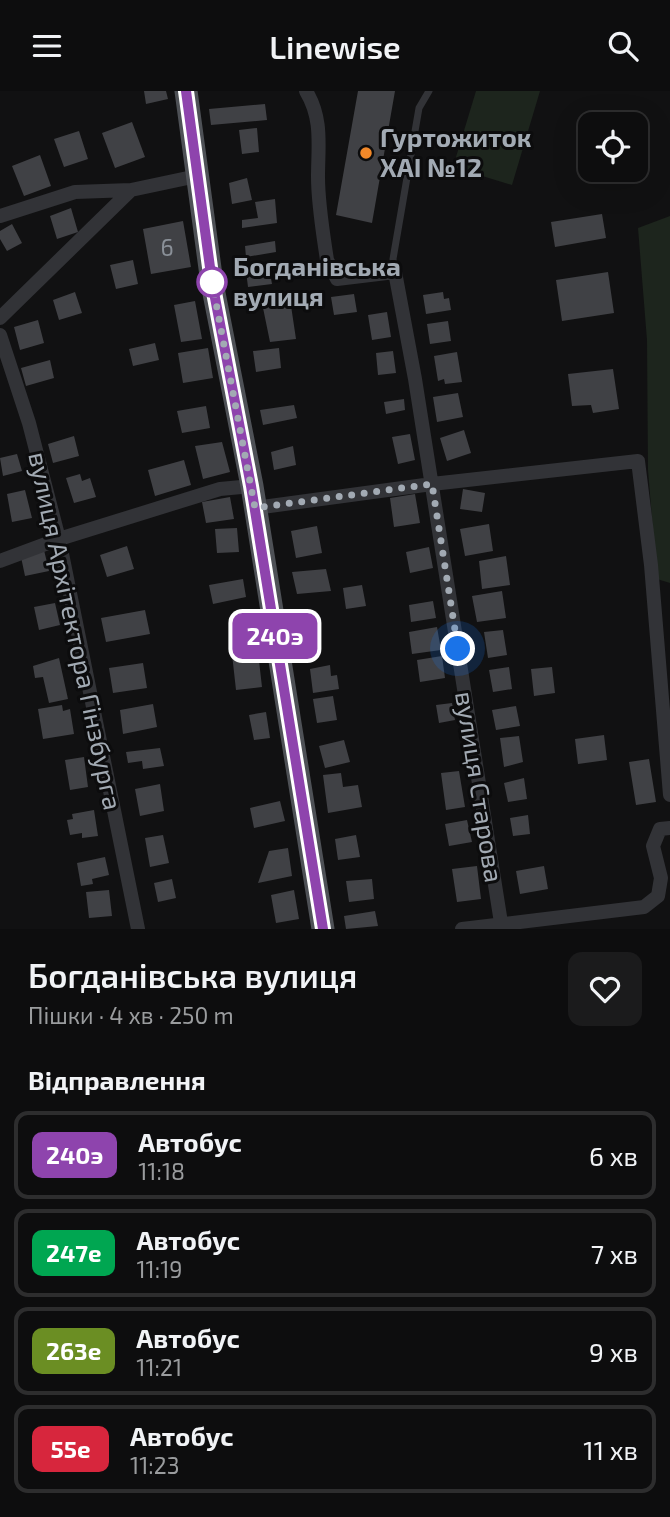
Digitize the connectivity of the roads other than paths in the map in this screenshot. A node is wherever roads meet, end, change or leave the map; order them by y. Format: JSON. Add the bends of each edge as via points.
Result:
{"nodes":[{"id":1,"x":186,"y":91,"type":"edge"},
{"id":2,"x":306,"y":91,"type":"edge"},
{"id":3,"x":429,"y":91,"type":"edge"},
{"id":4,"x":197,"y":176,"type":"junction"},
{"id":5,"x":131,"y":190,"type":"junction"},
{"id":6,"x":0,"y":216,"type":"edge"},
{"id":7,"x":395,"y":272,"type":"junction"},
{"id":8,"x":0,"y":318,"type":"edge"},
{"id":9,"x":0,"y":335,"type":"edge"},
{"id":10,"x":432,"y":484,"type":"junction"},
{"id":11,"x":253,"y":497,"type":"junction"},
{"id":12,"x":59,"y":539,"type":"junction"},
{"id":13,"x":0,"y":561,"type":"edge"},
{"id":14,"x":670,"y":795,"type":"edge"},
{"id":15,"x":670,"y":828,"type":"edge"},
{"id":16,"x":501,"y":926,"type":"edge"},
{"id":17,"x":138,"y":929,"type":"edge"},
{"id":18,"x":323,"y":929,"type":"edge"},
{"id":19,"x":462,"y":929,"type":"edge"}],
"edges":[{"from":1,"to":4,"type":"main road"},
{"from":2,"to":7,"type":"street","via":[[315,106],[320,142],[318,179],[330,269],[337,279]]},
{"from":3,"to":7,"type":"lane","via":[[419,108],[393,260]]},
{"from":4,"to":5,"type":"street"},
{"from":4,"to":11,"type":"main road"},
{"from":5,"to":6,"type":"street","via":[[75,192]]},
{"from":5,"to":8,"type":"street"},
{"from":7,"to":10,"type":"street","name":"вулиця Старова"},
{"from":9,"to":12,"type":"street","name":"вулиця Архітектора Гінзбурга"},
{"from":10,"to":11,"type":"street"},
{"from":10,"to":14,"type":"street","via":[[638,461]]},
{"from":10,"to":16,"type":"street","name":"вулиця Старова"},
{"from":11,"to":12,"type":"street","via":[[220,489]]},
{"from":11,"to":18,"type":"main road"},
{"from":12,"to":13,"type":"street"},
{"from":12,"to":17,"type":"street","name":"вулиця Архітектора Гінзбурга"},
{"from":15,"to":16,"type":"street","via":[[660,829],[653,846],[661,878],[657,896],[644,907]]},
{"from":16,"to":19,"type":"street"}]}
